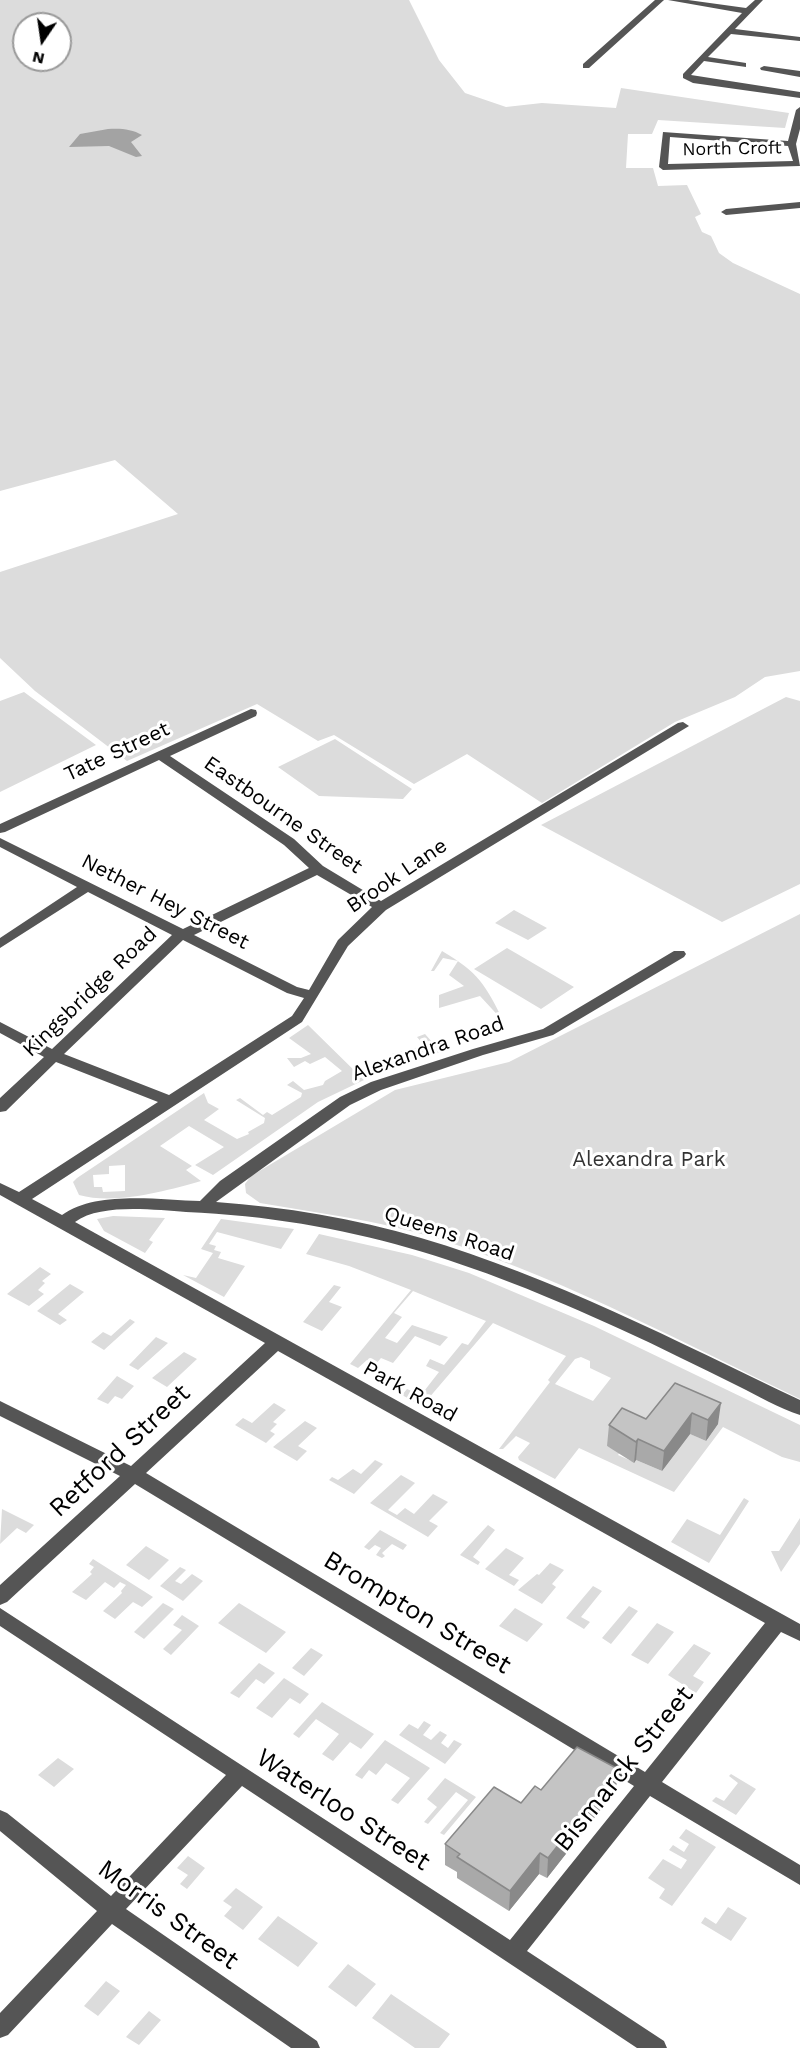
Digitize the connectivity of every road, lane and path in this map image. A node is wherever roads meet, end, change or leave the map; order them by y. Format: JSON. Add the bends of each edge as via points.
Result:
{"nodes":[{"id":1,"x":660,"y":0,"type":"edge"},
{"id":2,"x":672,"y":0,"type":"edge"},
{"id":3,"x":759,"y":0,"type":"edge"},
{"id":4,"x":748,"y":11,"type":"junction"},
{"id":5,"x":729,"y":31,"type":"junction"},
{"id":6,"x":800,"y":39,"type":"edge"},
{"id":7,"x":702,"y":58,"type":"junction"},
{"id":8,"x":743,"y":65,"type":"dead end"},
{"id":9,"x":586,"y":66,"type":"dead end"},
{"id":10,"x":764,"y":68,"type":"dead end"},
{"id":11,"x":800,"y":74,"type":"edge"},
{"id":12,"x":800,"y":95,"type":"edge"},
{"id":13,"x":800,"y":110,"type":"edge"},
{"id":14,"x":798,"y":120,"type":"edge"},
{"id":15,"x":792,"y":144,"type":"junction"},
{"id":16,"x":800,"y":205,"type":"edge"},
{"id":17,"x":726,"y":212,"type":"dead end"},
{"id":18,"x":251,"y":712,"type":"dead end"},
{"id":19,"x":683,"y":726,"type":"dead end"},
{"id":20,"x":160,"y":755,"type":"junction"},
{"id":21,"x":0,"y":829,"type":"edge"},
{"id":22,"x":0,"y":842,"type":"edge"},
{"id":23,"x":318,"y":869,"type":"junction"},
{"id":24,"x":88,"y":886,"type":"junction"},
{"id":25,"x":381,"y":907,"type":"junction"},
{"id":26,"x":184,"y":935,"type":"junction"},
{"id":27,"x":0,"y":944,"type":"edge"},
{"id":28,"x":679,"y":954,"type":"dead end"},
{"id":29,"x":313,"y":996,"type":"junction"},
{"id":30,"x":0,"y":1028,"type":"edge"},
{"id":31,"x":55,"y":1056,"type":"junction"},
{"id":32,"x":171,"y":1102,"type":"junction"},
{"id":33,"x":0,"y":1107,"type":"edge"},
{"id":34,"x":0,"y":1188,"type":"edge"},
{"id":35,"x":20,"y":1199,"type":"junction"},
{"id":36,"x":207,"y":1206,"type":"junction"},
{"id":37,"x":63,"y":1223,"type":"junction"},
{"id":38,"x":276,"y":1343,"type":"junction"},
{"id":39,"x":0,"y":1408,"type":"edge"},
{"id":40,"x":800,"y":1408,"type":"edge"},
{"id":41,"x":134,"y":1474,"type":"junction"},
{"id":42,"x":0,"y":1597,"type":"edge"},
{"id":43,"x":0,"y":1617,"type":"edge"},
{"id":44,"x":778,"y":1621,"type":"junction"},
{"id":45,"x":800,"y":1633,"type":"edge"},
{"id":46,"x":239,"y":1775,"type":"junction"},
{"id":47,"x":648,"y":1784,"type":"junction"},
{"id":48,"x":0,"y":1819,"type":"edge"},
{"id":49,"x":800,"y":1876,"type":"edge"},
{"id":50,"x":110,"y":1910,"type":"junction"},
{"id":51,"x":513,"y":1953,"type":"junction"},
{"id":52,"x":0,"y":2028,"type":"edge"},
{"id":53,"x":309,"y":2048,"type":"edge"},
{"id":54,"x":656,"y":2048,"type":"edge"}],
"edges":[{"from":1,"to":9,"type":"street"},
{"from":2,"to":4,"type":"street"},
{"from":3,"to":4,"type":"street"},
{"from":4,"to":5,"type":"street"},
{"from":5,"to":6,"type":"street"},
{"from":5,"to":7,"type":"street"},
{"from":7,"to":8,"type":"street"},
{"from":7,"to":12,"type":"street","via":[[686,76]]},
{"from":10,"to":11,"type":"street"},
{"from":13,"to":14,"type":"street","name":"North Croft"},
{"from":14,"to":15,"type":"street","name":"North Croft"},
{"from":15,"to":15,"type":"street","name":"North Croft","via":[[666,134],[663,167],[798,164]]},
{"from":16,"to":17,"type":"street"},
{"from":18,"to":20,"type":"street","name":"Tate Street"},
{"from":19,"to":25,"type":"street","name":"Brook Lane"},
{"from":20,"to":21,"type":"street","name":"Tate Street"},
{"from":20,"to":23,"type":"street","name":"Eastbourne Street","via":[[289,842]]},
{"from":22,"to":24,"type":"street","name":"Nether Hey Street"},
{"from":23,"to":25,"type":"street","name":"Eastbourne Street"},
{"from":23,"to":26,"type":"street","name":"Kingsbridge Road"},
{"from":24,"to":26,"type":"street","name":"Nether Hey Street"},
{"from":24,"to":27,"type":"street"},
{"from":25,"to":29,"type":"street","name":"Brook Lane","via":[[345,941]]},
{"from":26,"to":29,"type":"street","name":"Nether Hey Street","via":[[292,990]]},
{"from":26,"to":31,"type":"street","name":"Kingsbridge Road","via":[[176,938]]},
{"from":28,"to":36,"type":"street","name":"Alexandra Road","via":[[548,1032],[389,1082],[345,1101],[226,1185],[208,1200]]},
{"from":29,"to":32,"type":"street","name":"Brook Lane","via":[[297,1019]]},
{"from":30,"to":31,"type":"street"},
{"from":31,"to":32,"type":"street"},
{"from":31,"to":33,"type":"street","name":"Kingsbridge Road"},
{"from":32,"to":35,"type":"street","name":"Brook Lane"},
{"from":34,"to":35,"type":"street","name":"Park Road"},
{"from":35,"to":37,"type":"street","name":"Park Road"},
{"from":36,"to":37,"type":"street","name":"Queens Road","via":[[83,1210]]},
{"from":36,"to":40,"type":"street","name":"Queens Road","via":[[335,1224],[450,1253],[601,1314]]},
{"from":37,"to":38,"type":"street","name":"Park Road"},
{"from":38,"to":41,"type":"street","name":"Retford Street"},
{"from":38,"to":44,"type":"street","name":"Park Road"},
{"from":39,"to":41,"type":"street","name":"Brompton Street"},
{"from":41,"to":42,"type":"street","name":"Retford Street"},
{"from":41,"to":47,"type":"street","name":"Brompton Street"},
{"from":43,"to":46,"type":"street","name":"Waterloo Street"},
{"from":44,"to":45,"type":"street","name":"Park Road"},
{"from":44,"to":47,"type":"street","name":"Bismarck Street"},
{"from":46,"to":50,"type":"street"},
{"from":46,"to":51,"type":"street","name":"Waterloo Street"},
{"from":47,"to":49,"type":"street","name":"Brompton Street"},
{"from":47,"to":51,"type":"street","name":"Bismarck Street"},
{"from":48,"to":50,"type":"street","name":"Morris Street"},
{"from":50,"to":52,"type":"street"},
{"from":50,"to":53,"type":"street","name":"Morris Street"},
{"from":51,"to":54,"type":"street","name":"Waterloo Street"}]}
